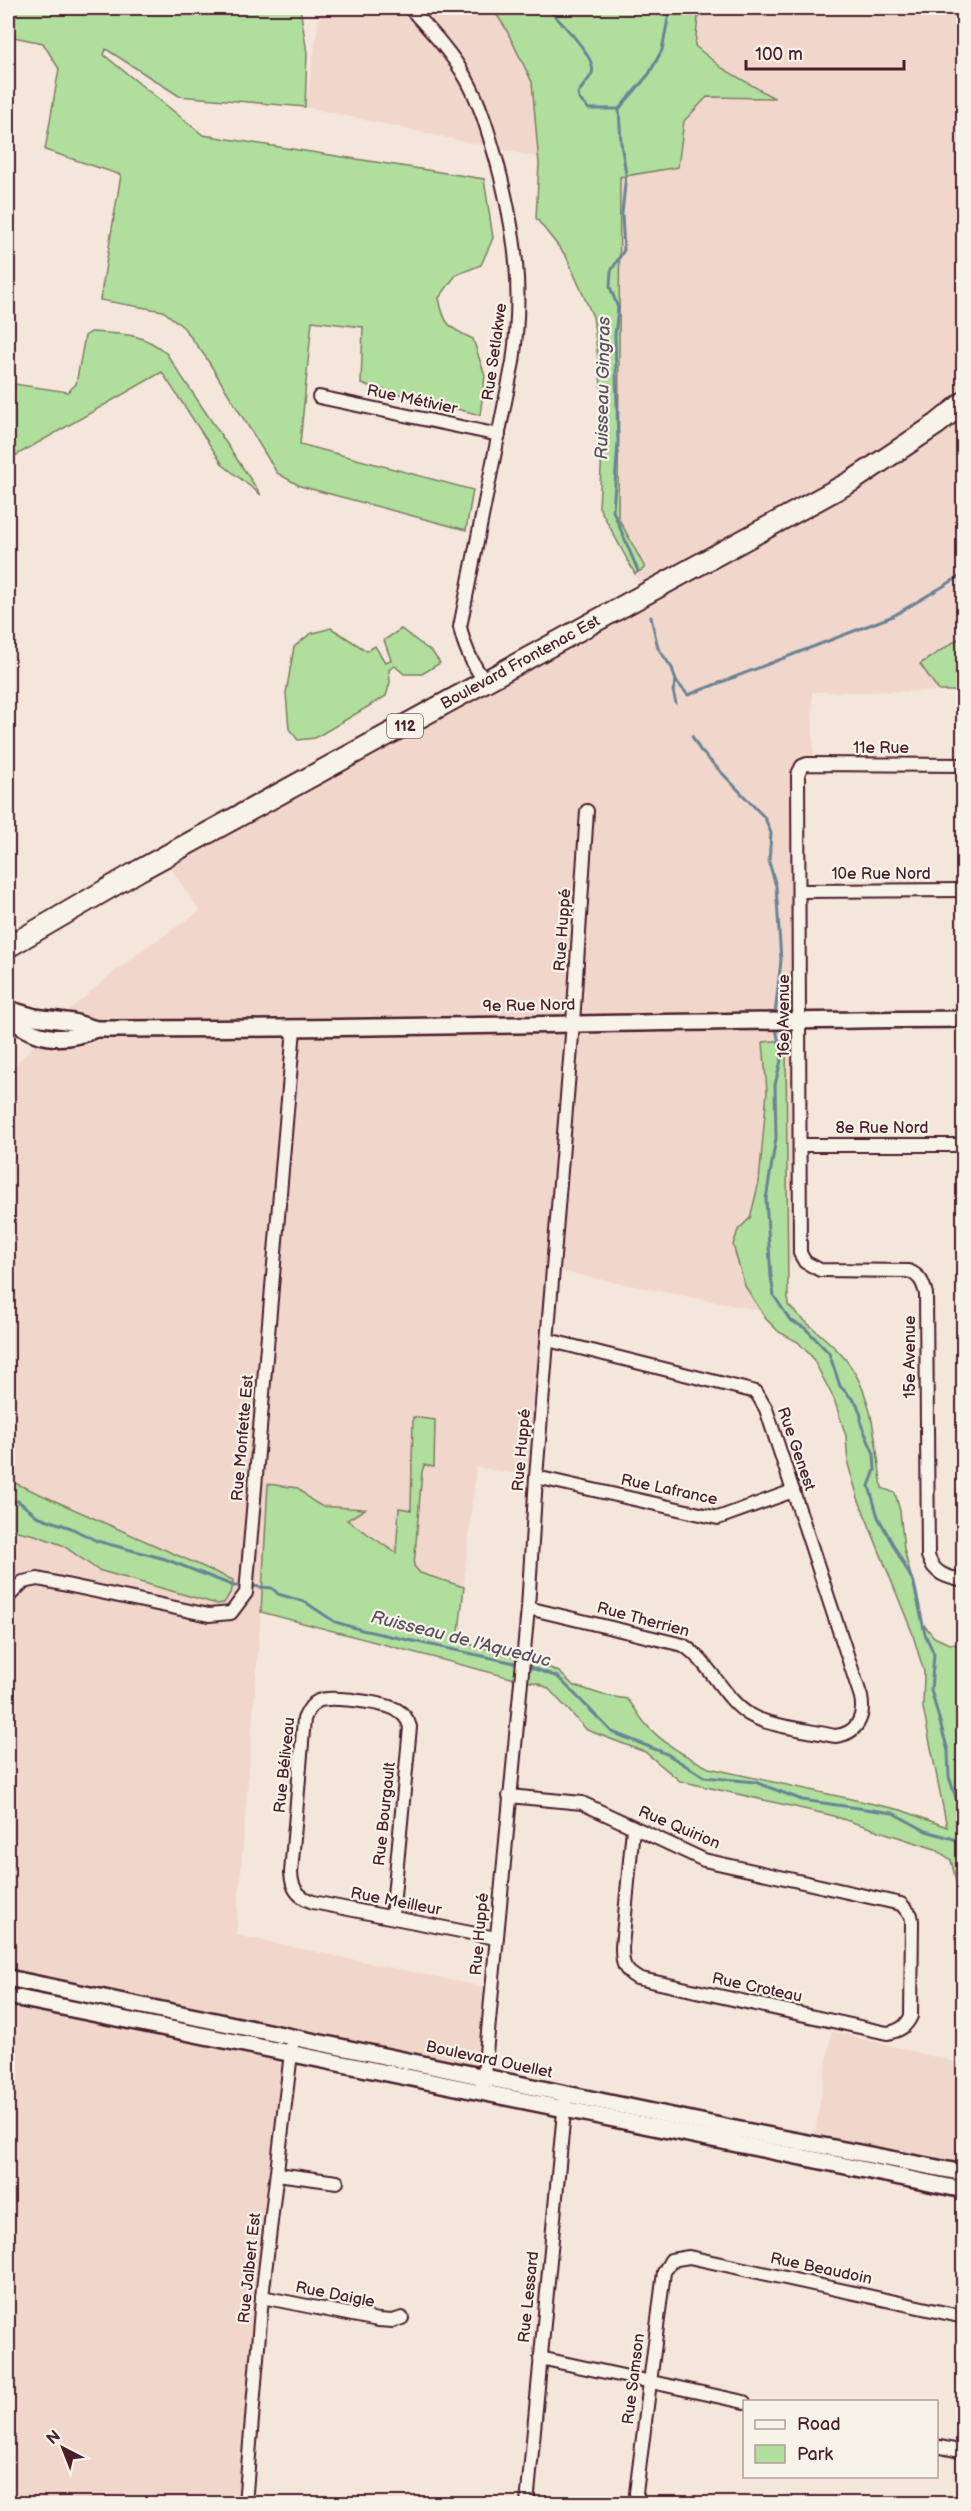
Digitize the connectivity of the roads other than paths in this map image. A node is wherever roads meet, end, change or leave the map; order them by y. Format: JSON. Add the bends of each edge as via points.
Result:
{"nodes":[{"id":1,"x":410,"y":8,"type":"edge"},
{"id":2,"x":319,"y":397,"type":"dead end"},
{"id":3,"x":963,"y":402,"type":"edge"},
{"id":4,"x":499,"y":435,"type":"junction"},
{"id":5,"x":485,"y":682,"type":"junction"},
{"id":6,"x":963,"y":765,"type":"edge"},
{"id":7,"x":800,"y":769,"type":"joint"},
{"id":8,"x":587,"y":811,"type":"dead end"},
{"id":9,"x":963,"y":890,"type":"edge"},
{"id":10,"x":800,"y":891,"type":"junction"},
{"id":11,"x":8,"y":947,"type":"edge"},
{"id":12,"x":8,"y":1009,"type":"edge"},
{"id":13,"x":8,"y":1015,"type":"edge"},
{"id":14,"x":963,"y":1019,"type":"edge"},
{"id":15,"x":800,"y":1020,"type":"junction"},
{"id":16,"x":573,"y":1023,"type":"junction"},
{"id":17,"x":96,"y":1029,"type":"junction"},
{"id":18,"x":294,"y":1029,"type":"junction"},
{"id":19,"x":800,"y":1145,"type":"junction"},
{"id":20,"x":963,"y":1145,"type":"edge"},
{"id":21,"x":805,"y":1262,"type":"joint"},
{"id":22,"x":548,"y":1340,"type":"junction"},
{"id":23,"x":536,"y":1477,"type":"junction"},
{"id":24,"x":793,"y":1491,"type":"junction"},
{"id":25,"x":963,"y":1581,"type":"edge"},
{"id":26,"x":8,"y":1597,"type":"edge"},
{"id":27,"x":528,"y":1608,"type":"junction"},
{"id":28,"x":404,"y":1715,"type":"joint"},
{"id":29,"x":859,"y":1723,"type":"joint"},
{"id":30,"x":509,"y":1796,"type":"junction"},
{"id":31,"x":633,"y":1827,"type":"junction"},
{"id":32,"x":294,"y":1890,"type":"joint"},
{"id":33,"x":906,"y":1908,"type":"joint"},
{"id":34,"x":392,"y":1917,"type":"junction"},
{"id":35,"x":496,"y":1938,"type":"junction"},
{"id":36,"x":8,"y":1978,"type":"edge"},
{"id":37,"x":8,"y":1996,"type":"edge"},
{"id":38,"x":293,"y":2037,"type":"junction"},
{"id":39,"x":291,"y":2054,"type":"junction"},
{"id":40,"x":483,"y":2085,"type":"junction"},
{"id":41,"x":566,"y":2094,"type":"junction"},
{"id":42,"x":564,"y":2110,"type":"junction"},
{"id":43,"x":963,"y":2173,"type":"edge"},
{"id":44,"x":277,"y":2174,"type":"junction"},
{"id":45,"x":337,"y":2182,"type":"dead end"},
{"id":46,"x":963,"y":2190,"type":"edge"},
{"id":47,"x":671,"y":2260,"type":"joint"},
{"id":48,"x":262,"y":2297,"type":"junction"},
{"id":49,"x":963,"y":2317,"type":"edge"},
{"id":50,"x":402,"y":2318,"type":"dead end"},
{"id":51,"x":540,"y":2358,"type":"junction"},
{"id":52,"x":651,"y":2381,"type":"junction"},
{"id":53,"x":743,"y":2402,"type":"edge"},
{"id":54,"x":938,"y":2446,"type":"edge"},
{"id":55,"x":963,"y":2452,"type":"edge"},
{"id":56,"x":245,"y":2504,"type":"edge"},
{"id":57,"x":527,"y":2504,"type":"edge"},
{"id":58,"x":640,"y":2504,"type":"edge"}],
"edges":[{"from":1,"to":4,"type":"street","name":"Rue Setlakwe","via":[[467,81],[490,137],[511,220],[519,285],[518,324]]},
{"from":2,"to":4,"type":"street","name":"Rue Métivier"},
{"from":3,"to":5,"type":"main road","name":"Boulevard Frontenac Est","number":"112","via":[[852,481]]},
{"from":4,"to":5,"type":"street","name":"Rue Setlakwe","via":[[460,627],[473,665]]},
{"from":5,"to":11,"type":"main road","name":"Boulevard Frontenac Est","number":"112","via":[[140,870]]},
{"from":6,"to":7,"type":"street","name":"11e Rue","via":[[807,764]]},
{"from":7,"to":10,"type":"street","name":"16e Avenue"},
{"from":8,"to":16,"type":"street","name":"Rue Huppé"},
{"from":9,"to":10,"type":"street","name":"10e Rue Nord"},
{"from":10,"to":15,"type":"street","name":"16e Avenue"},
{"from":12,"to":17,"type":"street","name":"9e Rue Nord"},
{"from":13,"to":17,"type":"street","name":"9e Rue Nord","via":[[24,1028],[49,1037],[78,1037]]},
{"from":14,"to":15,"type":"street","name":"9e Rue Nord"},
{"from":15,"to":16,"type":"street","name":"9e Rue Nord"},
{"from":15,"to":19,"type":"street","name":"16e Avenue"},
{"from":16,"to":18,"type":"street","name":"9e Rue Nord"},
{"from":16,"to":22,"type":"street","name":"Rue Huppé"},
{"from":17,"to":18,"type":"street","name":"9e Rue Nord"},
{"from":18,"to":26,"type":"street","name":"Rue Monfette Est","via":[[246,1593],[231,1613],[220,1615],[38,1579],[23,1582]]},
{"from":19,"to":20,"type":"street","name":"8e Rue Nord"},
{"from":19,"to":21,"type":"street","name":"16e Avenue","via":[[800,1253]]},
{"from":21,"to":25,"type":"street","name":"15e Avenue","via":[[820,1270],[909,1271],[923,1284],[928,1556],[937,1572]]},
{"from":22,"to":23,"type":"street","name":"Rue Huppé"},
{"from":22,"to":24,"type":"street","name":"Rue Genest","via":[[756,1392],[766,1409]]},
{"from":23,"to":24,"type":"street","name":"Rue Lafrance","via":[[718,1518]]},
{"from":23,"to":27,"type":"street","name":"Rue Huppé"},
{"from":24,"to":29,"type":"street","name":"Rue Genest","via":[[861,1697]]},
{"from":27,"to":29,"type":"street","name":"Rue Therrien","via":[[683,1645],[704,1662],[744,1710],[759,1719],[835,1736],[844,1736]]},
{"from":27,"to":30,"type":"street","name":"Rue Huppé"},
{"from":28,"to":32,"type":"street","name":"Rue Béliveau","via":[[392,1707],[333,1698],[319,1701],[307,1712],[291,1873]]},
{"from":28,"to":34,"type":"street","name":"Rue Bourgault","via":[[410,1727]]},
{"from":30,"to":31,"type":"street","name":"Rue Quirion","via":[[582,1803]]},
{"from":30,"to":35,"type":"street","name":"Rue Huppé"},
{"from":31,"to":33,"type":"street","name":"Rue Quirion","via":[[704,1860]]},
{"from":31,"to":33,"type":"street","name":"Rue Croteau","via":[[622,1957],[628,1973],[636,1978],[896,2032],[911,2016],[912,1921]]},
{"from":32,"to":34,"type":"street","name":"Rue Meilleur","via":[[314,1902]]},
{"from":34,"to":35,"type":"street","name":"Rue Meilleur"},
{"from":35,"to":40,"type":"street","name":"Rue Huppé"},
{"from":36,"to":38,"type":"street","name":"Boulevard Ouellet"},
{"from":37,"to":39,"type":"street","name":"Boulevard Ouellet"},
{"from":38,"to":39,"type":"street","name":"Rue Jalbert Est"},
{"from":38,"to":40,"type":"street","name":"Boulevard Ouellet"},
{"from":39,"to":40,"type":"street","name":"Boulevard Ouellet"},
{"from":39,"to":44,"type":"street","name":"Rue Jalbert Est"},
{"from":40,"to":41,"type":"street","name":"Boulevard Ouellet"},
{"from":40,"to":42,"type":"street","name":"Boulevard Ouellet"},
{"from":41,"to":42,"type":"street","name":"Rue Lessard"},
{"from":41,"to":43,"type":"street","name":"Boulevard Ouellet"},
{"from":42,"to":46,"type":"street","name":"Boulevard Ouellet"},
{"from":42,"to":51,"type":"street","name":"Rue Lessard"},
{"from":44,"to":45,"type":"street"},
{"from":44,"to":48,"type":"street","name":"Rue Jalbert Est"},
{"from":47,"to":49,"type":"street","name":"Rue Beaudoin","via":[[689,2257]]},
{"from":47,"to":52,"type":"street","name":"Rue Samson","via":[[664,2271]]},
{"from":48,"to":50,"type":"street","name":"Rue Daigle","via":[[378,2320]]},
{"from":48,"to":56,"type":"street","name":"Rue Jalbert Est"},
{"from":51,"to":52,"type":"street"},
{"from":51,"to":57,"type":"street","name":"Rue Lessard"},
{"from":52,"to":53,"type":"street"},
{"from":52,"to":58,"type":"street","name":"Rue Samson","via":[[636,2493]]},
{"from":54,"to":55,"type":"street"}]}
